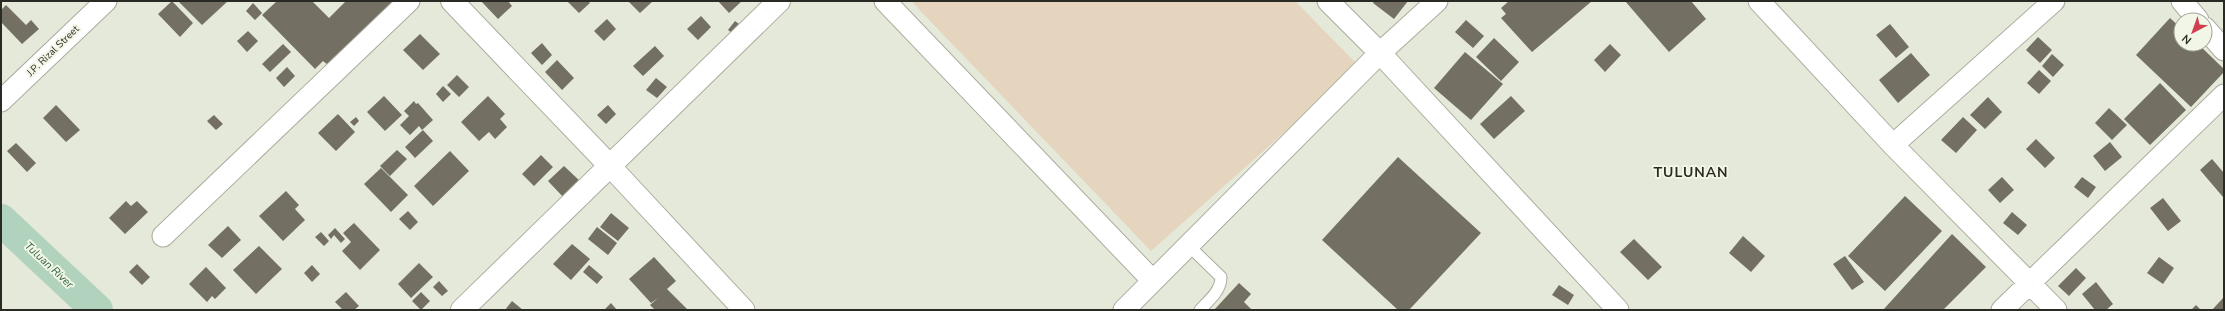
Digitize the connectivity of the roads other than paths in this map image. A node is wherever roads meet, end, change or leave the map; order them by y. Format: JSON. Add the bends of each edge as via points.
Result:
{"nodes":[{"id":1,"x":106,"y":1,"type":"edge"},
{"id":2,"x":409,"y":1,"type":"edge"},
{"id":3,"x":452,"y":1,"type":"edge"},
{"id":4,"x":779,"y":1,"type":"edge"},
{"id":5,"x":885,"y":1,"type":"edge"},
{"id":6,"x":1328,"y":1,"type":"edge"},
{"id":7,"x":1437,"y":1,"type":"edge"},
{"id":8,"x":1759,"y":1,"type":"edge"},
{"id":9,"x":2054,"y":1,"type":"edge"},
{"id":10,"x":2182,"y":1,"type":"edge"},
{"id":11,"x":2191,"y":12,"type":"edge"},
{"id":12,"x":2213,"y":37,"type":"edge"},
{"id":13,"x":2224,"y":50,"type":"edge"},
{"id":14,"x":1380,"y":53,"type":"junction"},
{"id":15,"x":2224,"y":95,"type":"edge"},
{"id":16,"x":1,"y":101,"type":"edge"},
{"id":17,"x":1893,"y":145,"type":"junction"},
{"id":18,"x":610,"y":166,"type":"junction"},
{"id":19,"x":163,"y":236,"type":"dead end"},
{"id":20,"x":1189,"y":246,"type":"junction"},
{"id":21,"x":1153,"y":281,"type":"junction"},
{"id":22,"x":2029,"y":284,"type":"junction"},
{"id":23,"x":462,"y":310,"type":"edge"},
{"id":24,"x":744,"y":310,"type":"edge"},
{"id":25,"x":1125,"y":310,"type":"edge"},
{"id":26,"x":1200,"y":310,"type":"edge"},
{"id":27,"x":1618,"y":310,"type":"edge"},
{"id":28,"x":2002,"y":310,"type":"edge"},
{"id":29,"x":2056,"y":310,"type":"edge"}],
"edges":[{"from":1,"to":16,"type":"street","name":"J.P. Rizal Street"},
{"from":2,"to":19,"type":"street"},
{"from":3,"to":18,"type":"main road"},
{"from":4,"to":18,"type":"main road"},
{"from":5,"to":21,"type":"street"},
{"from":6,"to":14,"type":"street"},
{"from":7,"to":14,"type":"street"},
{"from":8,"to":17,"type":"street"},
{"from":9,"to":17,"type":"street"},
{"from":10,"to":11,"type":"street"},
{"from":12,"to":13,"type":"street"},
{"from":14,"to":20,"type":"street"},
{"from":14,"to":27,"type":"street"},
{"from":15,"to":22,"type":"street"},
{"from":17,"to":22,"type":"street"},
{"from":18,"to":23,"type":"main road"},
{"from":18,"to":24,"type":"street"},
{"from":20,"to":21,"type":"street"},
{"from":20,"to":26,"type":"lane","via":[[1221,277],[1221,284],[1216,292]]},
{"from":21,"to":25,"type":"street"},
{"from":22,"to":28,"type":"street"},
{"from":22,"to":29,"type":"street"}]}
